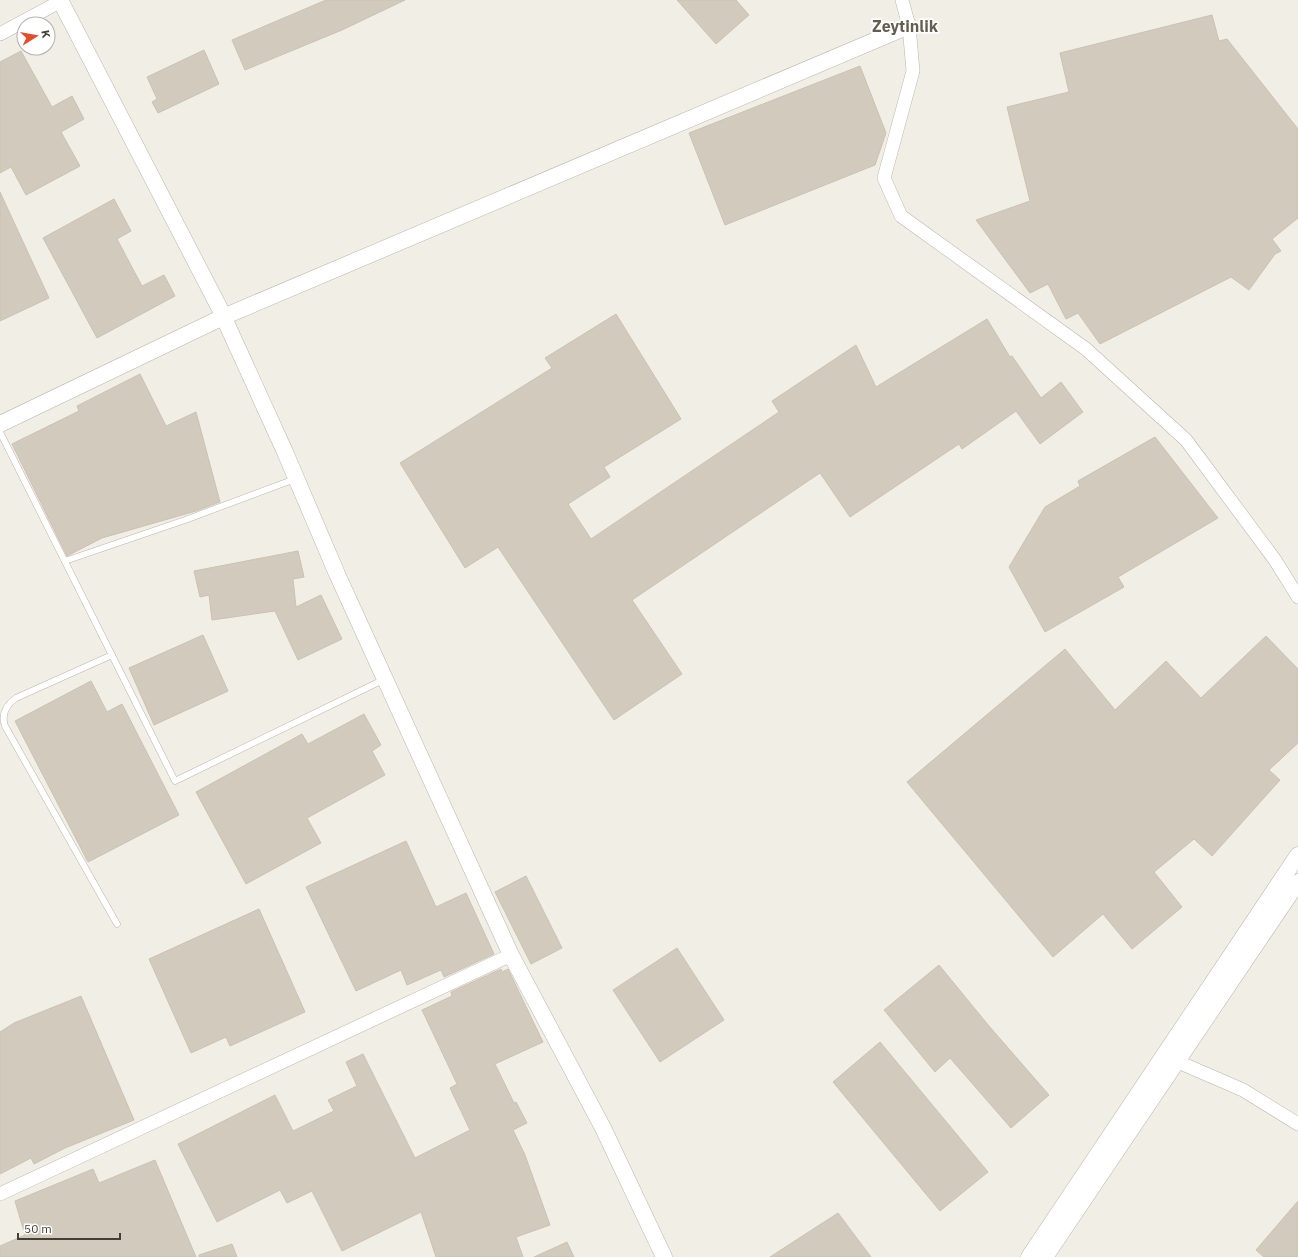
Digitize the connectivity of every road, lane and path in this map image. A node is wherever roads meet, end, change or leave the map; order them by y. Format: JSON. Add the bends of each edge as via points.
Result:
{"nodes":[{"id":1,"x":60,"y":0,"type":"edge"},
{"id":2,"x":902,"y":0,"type":"edge"},
{"id":3,"x":909,"y":26,"type":"junction"},
{"id":4,"x":0,"y":34,"type":"edge"},
{"id":5,"x":223,"y":317,"type":"junction"},
{"id":6,"x":0,"y":424,"type":"edge"},
{"id":7,"x":0,"y":432,"type":"edge"},
{"id":8,"x":296,"y":478,"type":"junction"},
{"id":9,"x":65,"y":561,"type":"junction"},
{"id":10,"x":1298,"y":597,"type":"edge"},
{"id":11,"x":112,"y":655,"type":"junction"},
{"id":12,"x":385,"y":679,"type":"junction"},
{"id":13,"x":1298,"y":855,"type":"edge"},
{"id":14,"x":1298,"y":882,"type":"edge"},
{"id":15,"x":117,"y":924,"type":"dead end"},
{"id":16,"x":511,"y":955,"type":"junction"},
{"id":17,"x":1176,"y":1062,"type":"junction"},
{"id":18,"x":1298,"y":1124,"type":"edge"},
{"id":19,"x":0,"y":1194,"type":"edge"},
{"id":20,"x":664,"y":1257,"type":"edge"},
{"id":21,"x":1029,"y":1257,"type":"edge"},
{"id":22,"x":1045,"y":1257,"type":"edge"}],
"edges":[{"from":1,"to":4,"type":"street"},
{"from":1,"to":5,"type":"street"},
{"from":2,"to":3,"type":"street"},
{"from":3,"to":5,"type":"street"},
{"from":3,"to":10,"type":"street","via":[[914,71],[884,178],[901,216],[1086,349],[1186,440],[1275,560]]},
{"from":5,"to":6,"type":"street"},
{"from":5,"to":8,"type":"street"},
{"from":7,"to":9,"type":"lane"},
{"from":8,"to":9,"type":"lane"},
{"from":8,"to":12,"type":"street"},
{"from":9,"to":11,"type":"lane"},
{"from":11,"to":12,"type":"lane","via":[[175,781]]},
{"from":11,"to":15,"type":"lane","via":[[16,698],[6,706],[3,717],[5,726]]},
{"from":12,"to":16,"type":"street"},
{"from":13,"to":21,"type":"street"},
{"from":14,"to":17,"type":"street"},
{"from":16,"to":19,"type":"street"},
{"from":16,"to":20,"type":"street","via":[[603,1128]]},
{"from":17,"to":18,"type":"street","via":[[1243,1090]]},
{"from":17,"to":22,"type":"street"}]}
